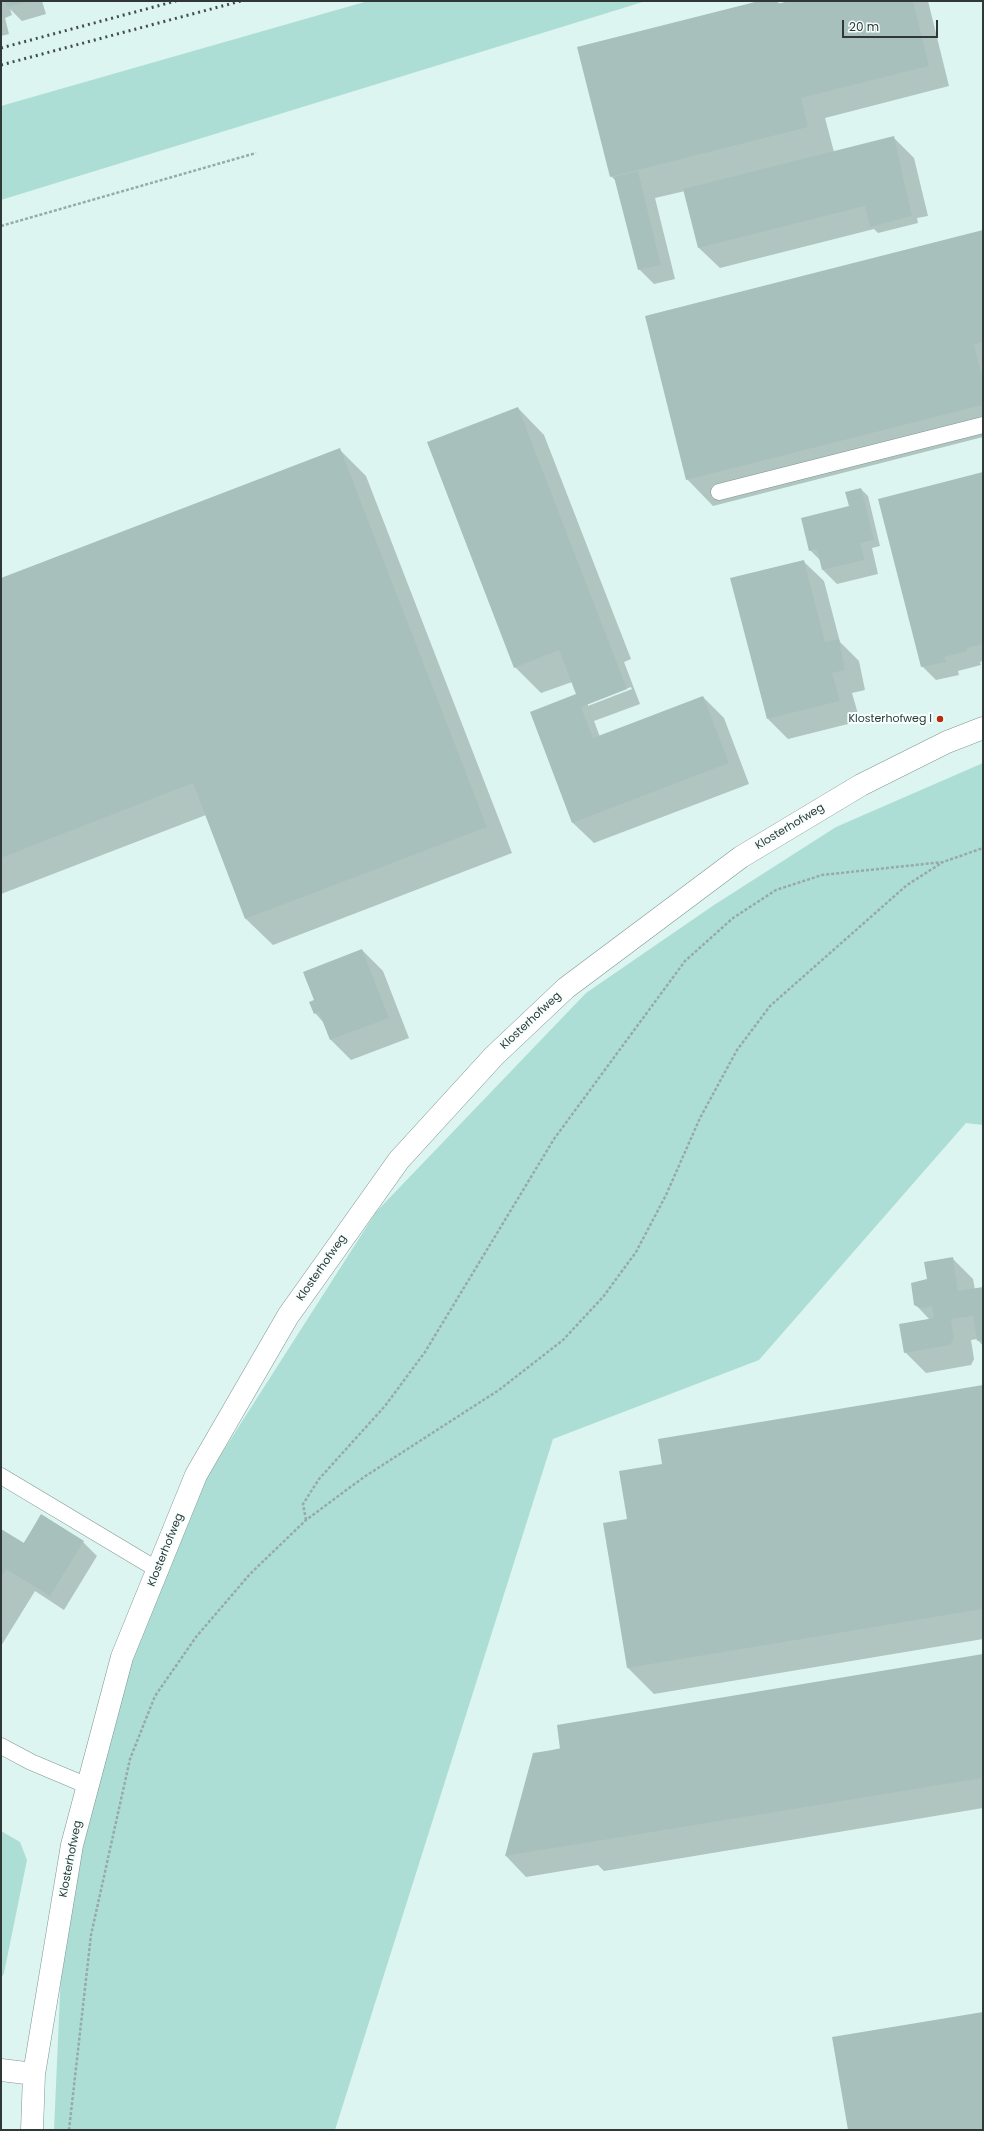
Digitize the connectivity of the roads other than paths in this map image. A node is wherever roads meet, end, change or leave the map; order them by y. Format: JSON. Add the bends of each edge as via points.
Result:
{"nodes":[{"id":1,"x":983,"y":425,"type":"edge"},
{"id":2,"x":719,"y":492,"type":"dead end"},
{"id":3,"x":983,"y":728,"type":"edge"},
{"id":4,"x":1,"y":1476,"type":"edge"},
{"id":5,"x":158,"y":1570,"type":"junction"},
{"id":6,"x":1,"y":1746,"type":"edge"},
{"id":7,"x":88,"y":1786,"type":"junction"},
{"id":8,"x":1,"y":2070,"type":"edge"},
{"id":9,"x":34,"y":2074,"type":"junction"},
{"id":10,"x":32,"y":2130,"type":"edge"}],
"edges":[{"from":1,"to":2,"type":"lane"},
{"from":3,"to":5,"type":"street","name":"Klosterhofweg","via":[[947,742],[862,785],[741,857],[566,988],[494,1056],[399,1160],[288,1316],[196,1475]]},
{"from":4,"to":5,"type":"lane"},
{"from":5,"to":7,"type":"street","name":"Klosterhofweg","via":[[122,1657]]},
{"from":6,"to":7,"type":"lane","via":[[31,1762]]},
{"from":7,"to":9,"type":"street","name":"Klosterhofweg","via":[[72,1844]]},
{"from":8,"to":9,"type":"street"},
{"from":9,"to":10,"type":"street","name":"Klosterhofweg"}]}
